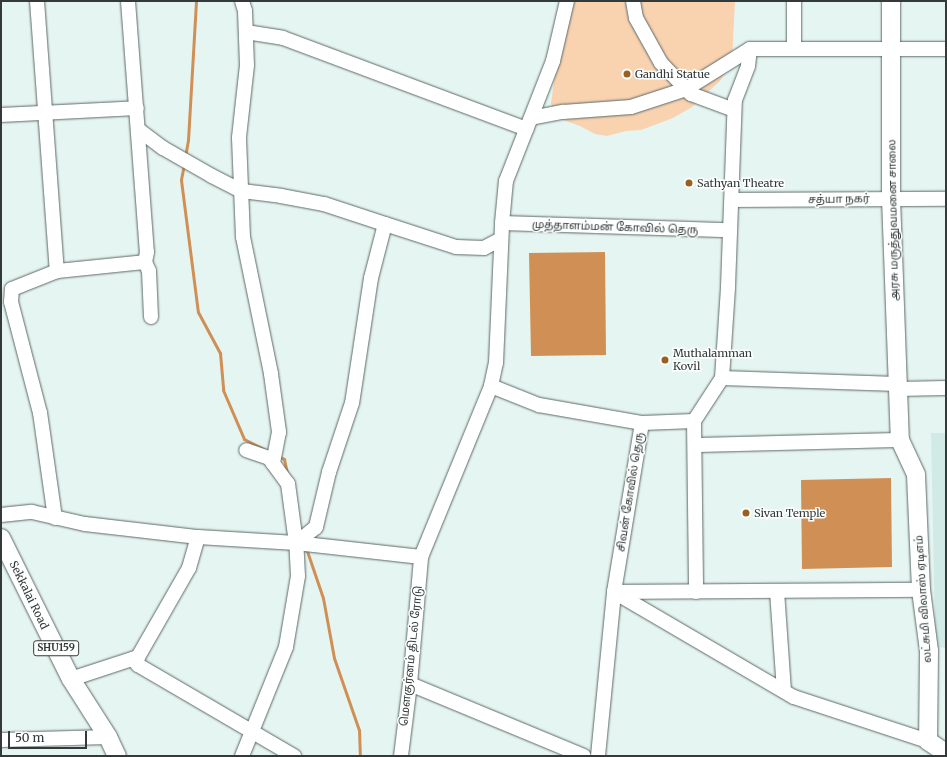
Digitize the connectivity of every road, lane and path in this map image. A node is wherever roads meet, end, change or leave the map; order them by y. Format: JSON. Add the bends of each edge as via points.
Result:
{"nodes":[{"id":1,"x":36,"y":1,"type":"edge"},
{"id":2,"x":128,"y":1,"type":"edge"},
{"id":3,"x":242,"y":1,"type":"edge"},
{"id":4,"x":567,"y":1,"type":"edge"},
{"id":5,"x":633,"y":1,"type":"edge"},
{"id":6,"x":794,"y":1,"type":"edge"},
{"id":7,"x":891,"y":1,"type":"edge"},
{"id":8,"x":246,"y":32,"type":"junction"},
{"id":9,"x":794,"y":48,"type":"junction"},
{"id":10,"x":891,"y":48,"type":"junction"},
{"id":11,"x":750,"y":49,"type":"junction"},
{"id":12,"x":946,"y":49,"type":"edge"},
{"id":13,"x":686,"y":89,"type":"junction"},
{"id":14,"x":137,"y":108,"type":"junction"},
{"id":15,"x":734,"y":110,"type":"junction"},
{"id":16,"x":46,"y":112,"type":"junction"},
{"id":17,"x":1,"y":115,"type":"edge"},
{"id":18,"x":529,"y":124,"type":"junction"},
{"id":19,"x":139,"y":130,"type":"junction"},
{"id":20,"x":242,"y":191,"type":"junction"},
{"id":21,"x":891,"y":198,"type":"junction"},
{"id":22,"x":732,"y":200,"type":"junction"},
{"id":23,"x":946,"y":200,"type":"edge"},
{"id":24,"x":502,"y":223,"type":"junction"},
{"id":25,"x":385,"y":224,"type":"junction"},
{"id":26,"x":729,"y":230,"type":"junction"},
{"id":27,"x":501,"y":239,"type":"junction"},
{"id":28,"x":145,"y":262,"type":"junction"},
{"id":29,"x":57,"y":271,"type":"junction"},
{"id":30,"x":151,"y":317,"type":"dead end"},
{"id":31,"x":722,"y":378,"type":"junction"},
{"id":32,"x":490,"y":386,"type":"junction"},
{"id":33,"x":897,"y":386,"type":"junction"},
{"id":34,"x":946,"y":388,"type":"edge"},
{"id":35,"x":694,"y":421,"type":"junction"},
{"id":36,"x":642,"y":423,"type":"junction"},
{"id":37,"x":900,"y":440,"type":"junction"},
{"id":38,"x":695,"y":445,"type":"junction"},
{"id":39,"x":246,"y":450,"type":"dead end"},
{"id":40,"x":273,"y":463,"type":"junction"},
{"id":41,"x":1,"y":515,"type":"edge"},
{"id":42,"x":55,"y":518,"type":"junction"},
{"id":43,"x":198,"y":537,"type":"junction"},
{"id":44,"x":1,"y":538,"type":"edge"},
{"id":45,"x":296,"y":543,"type":"junction"},
{"id":46,"x":421,"y":557,"type":"junction"},
{"id":47,"x":921,"y":590,"type":"junction"},
{"id":48,"x":777,"y":591,"type":"junction"},
{"id":49,"x":614,"y":592,"type":"junction"},
{"id":50,"x":696,"y":592,"type":"junction"},
{"id":51,"x":133,"y":659,"type":"junction"},
{"id":52,"x":71,"y":679,"type":"junction"},
{"id":53,"x":410,"y":684,"type":"junction"},
{"id":54,"x":784,"y":691,"type":"junction"},
{"id":55,"x":252,"y":731,"type":"junction"},
{"id":56,"x":108,"y":737,"type":"junction"},
{"id":57,"x":1,"y":740,"type":"edge"},
{"id":58,"x":928,"y":741,"type":"junction"},
{"id":59,"x":946,"y":753,"type":"edge"},
{"id":60,"x":117,"y":756,"type":"edge"},
{"id":61,"x":242,"y":756,"type":"edge"},
{"id":62,"x":294,"y":756,"type":"edge"},
{"id":63,"x":400,"y":756,"type":"edge"},
{"id":64,"x":584,"y":756,"type":"edge"},
{"id":65,"x":598,"y":756,"type":"edge"}],
"edges":[{"from":1,"to":16,"type":"street"},
{"from":2,"to":14,"type":"street"},
{"from":3,"to":8,"type":"street"},
{"from":4,"to":18,"type":"street","name":"மௌகுர்னம் திடல் ரோடு","via":[[553,61]]},
{"from":5,"to":13,"type":"street","via":[[636,18],[661,63]]},
{"from":6,"to":9,"type":"street"},
{"from":7,"to":10,"type":"main road","name":"அரசு மருத்துவமனை சாலை"},
{"from":8,"to":18,"type":"street","via":[[283,38]]},
{"from":8,"to":20,"type":"street","via":[[247,65],[239,138]]},
{"from":9,"to":10,"type":"street"},
{"from":9,"to":11,"type":"street"},
{"from":10,"to":12,"type":"street"},
{"from":10,"to":21,"type":"main road","name":"அரசு மருத்துவமனை சாலை"},
{"from":11,"to":13,"type":"street"},
{"from":11,"to":15,"type":"street","via":[[748,66],[735,100]]},
{"from":13,"to":15,"type":"street","via":[[691,94]]},
{"from":13,"to":18,"type":"street","via":[[631,106],[563,112]]},
{"from":14,"to":16,"type":"street"},
{"from":14,"to":19,"type":"street"},
{"from":15,"to":22,"type":"street"},
{"from":16,"to":17,"type":"street"},
{"from":16,"to":29,"type":"street"},
{"from":18,"to":24,"type":"street","name":"மௌகுர்னம் திடல் ரோடு","via":[[506,181]]},
{"from":19,"to":20,"type":"street","via":[[163,148]]},
{"from":19,"to":28,"type":"street","via":[[147,252]]},
{"from":20,"to":25,"type":"street","via":[[324,204]]},
{"from":20,"to":40,"type":"street","via":[[243,237],[271,374],[279,432]]},
{"from":21,"to":22,"type":"street","name":"சத்யா நகர்"},
{"from":21,"to":23,"type":"street","name":"சத்யா நகர்"},
{"from":21,"to":33,"type":"main road","name":"அரசு மருத்துவமனை சாலை"},
{"from":22,"to":26,"type":"street"},
{"from":24,"to":26,"type":"street","name":"முத்தாளம்மன் கோவில் தெரு"},
{"from":24,"to":27,"type":"street","name":"மௌகுர்னம் திடல் ரோடு"},
{"from":25,"to":27,"type":"street","via":[[456,247],[484,248]]},
{"from":25,"to":45,"type":"street","via":[[371,278],[352,403],[329,472],[316,527]]},
{"from":26,"to":31,"type":"street"},
{"from":27,"to":32,"type":"street","name":"மௌகுர்னம் திடல் ரோடு","via":[[496,364]]},
{"from":28,"to":29,"type":"street"},
{"from":28,"to":30,"type":"street","via":[[149,272]]},
{"from":29,"to":42,"type":"street","via":[[12,289],[11,302],[40,413]]},
{"from":31,"to":33,"type":"street"},
{"from":31,"to":35,"type":"street"},
{"from":32,"to":36,"type":"street","via":[[539,405]]},
{"from":32,"to":46,"type":"street","name":"மௌகுர்னம் திடல் ரோடு"},
{"from":33,"to":34,"type":"street"},
{"from":33,"to":37,"type":"main road","name":"அரசு மருத்துவமனை சாலை"},
{"from":35,"to":36,"type":"street","name":"சிவன் கோவில் தெரு"},
{"from":35,"to":38,"type":"street"},
{"from":36,"to":49,"type":"street","name":"சிவன் கோவில் தெரு"},
{"from":37,"to":38,"type":"street"},
{"from":37,"to":47,"type":"main road","name":"லட்சுமி விலாஸ் ஏடிஎம்","via":[[916,474]]},
{"from":38,"to":50,"type":"street"},
{"from":39,"to":40,"type":"street","via":[[269,458]]},
{"from":40,"to":45,"type":"street","via":[[288,484]]},
{"from":41,"to":42,"type":"street","via":[[32,512]]},
{"from":42,"to":43,"type":"street"},
{"from":43,"to":45,"type":"street"},
{"from":43,"to":51,"type":"street","via":[[189,568],[138,657]]},
{"from":44,"to":52,"type":"main road","name":"Sekkalai Road","number":"SHU159"},
{"from":45,"to":46,"type":"street"},
{"from":45,"to":55,"type":"street","via":[[298,576],[286,647]]},
{"from":46,"to":53,"type":"street","name":"மௌகுர்னம் திடல் ரோடு"},
{"from":47,"to":48,"type":"street"},
{"from":47,"to":58,"type":"main road","name":"லட்சுமி விலாஸ் ஏடிஎம்","via":[[929,651]]},
{"from":48,"to":50,"type":"street"},
{"from":48,"to":54,"type":"street"},
{"from":49,"to":50,"type":"street"},
{"from":49,"to":54,"type":"street"},
{"from":49,"to":65,"type":"street","name":"சிவன் கோவில் தெரு"},
{"from":51,"to":52,"type":"street"},
{"from":51,"to":55,"type":"street","via":[[138,666]]},
{"from":52,"to":56,"type":"main road","name":"Sekkalai Road","number":"SHU159"},
{"from":53,"to":63,"type":"street","name":"மௌகுர்னம் திடல் ரோடு"},
{"from":53,"to":64,"type":"street"},
{"from":54,"to":58,"type":"street","via":[[794,697]]},
{"from":55,"to":61,"type":"street"},
{"from":55,"to":62,"type":"street"},
{"from":56,"to":57,"type":"street"},
{"from":56,"to":60,"type":"main road","name":"Sekkalai Road","number":"SHU159"},
{"from":58,"to":59,"type":"main road"}]}
